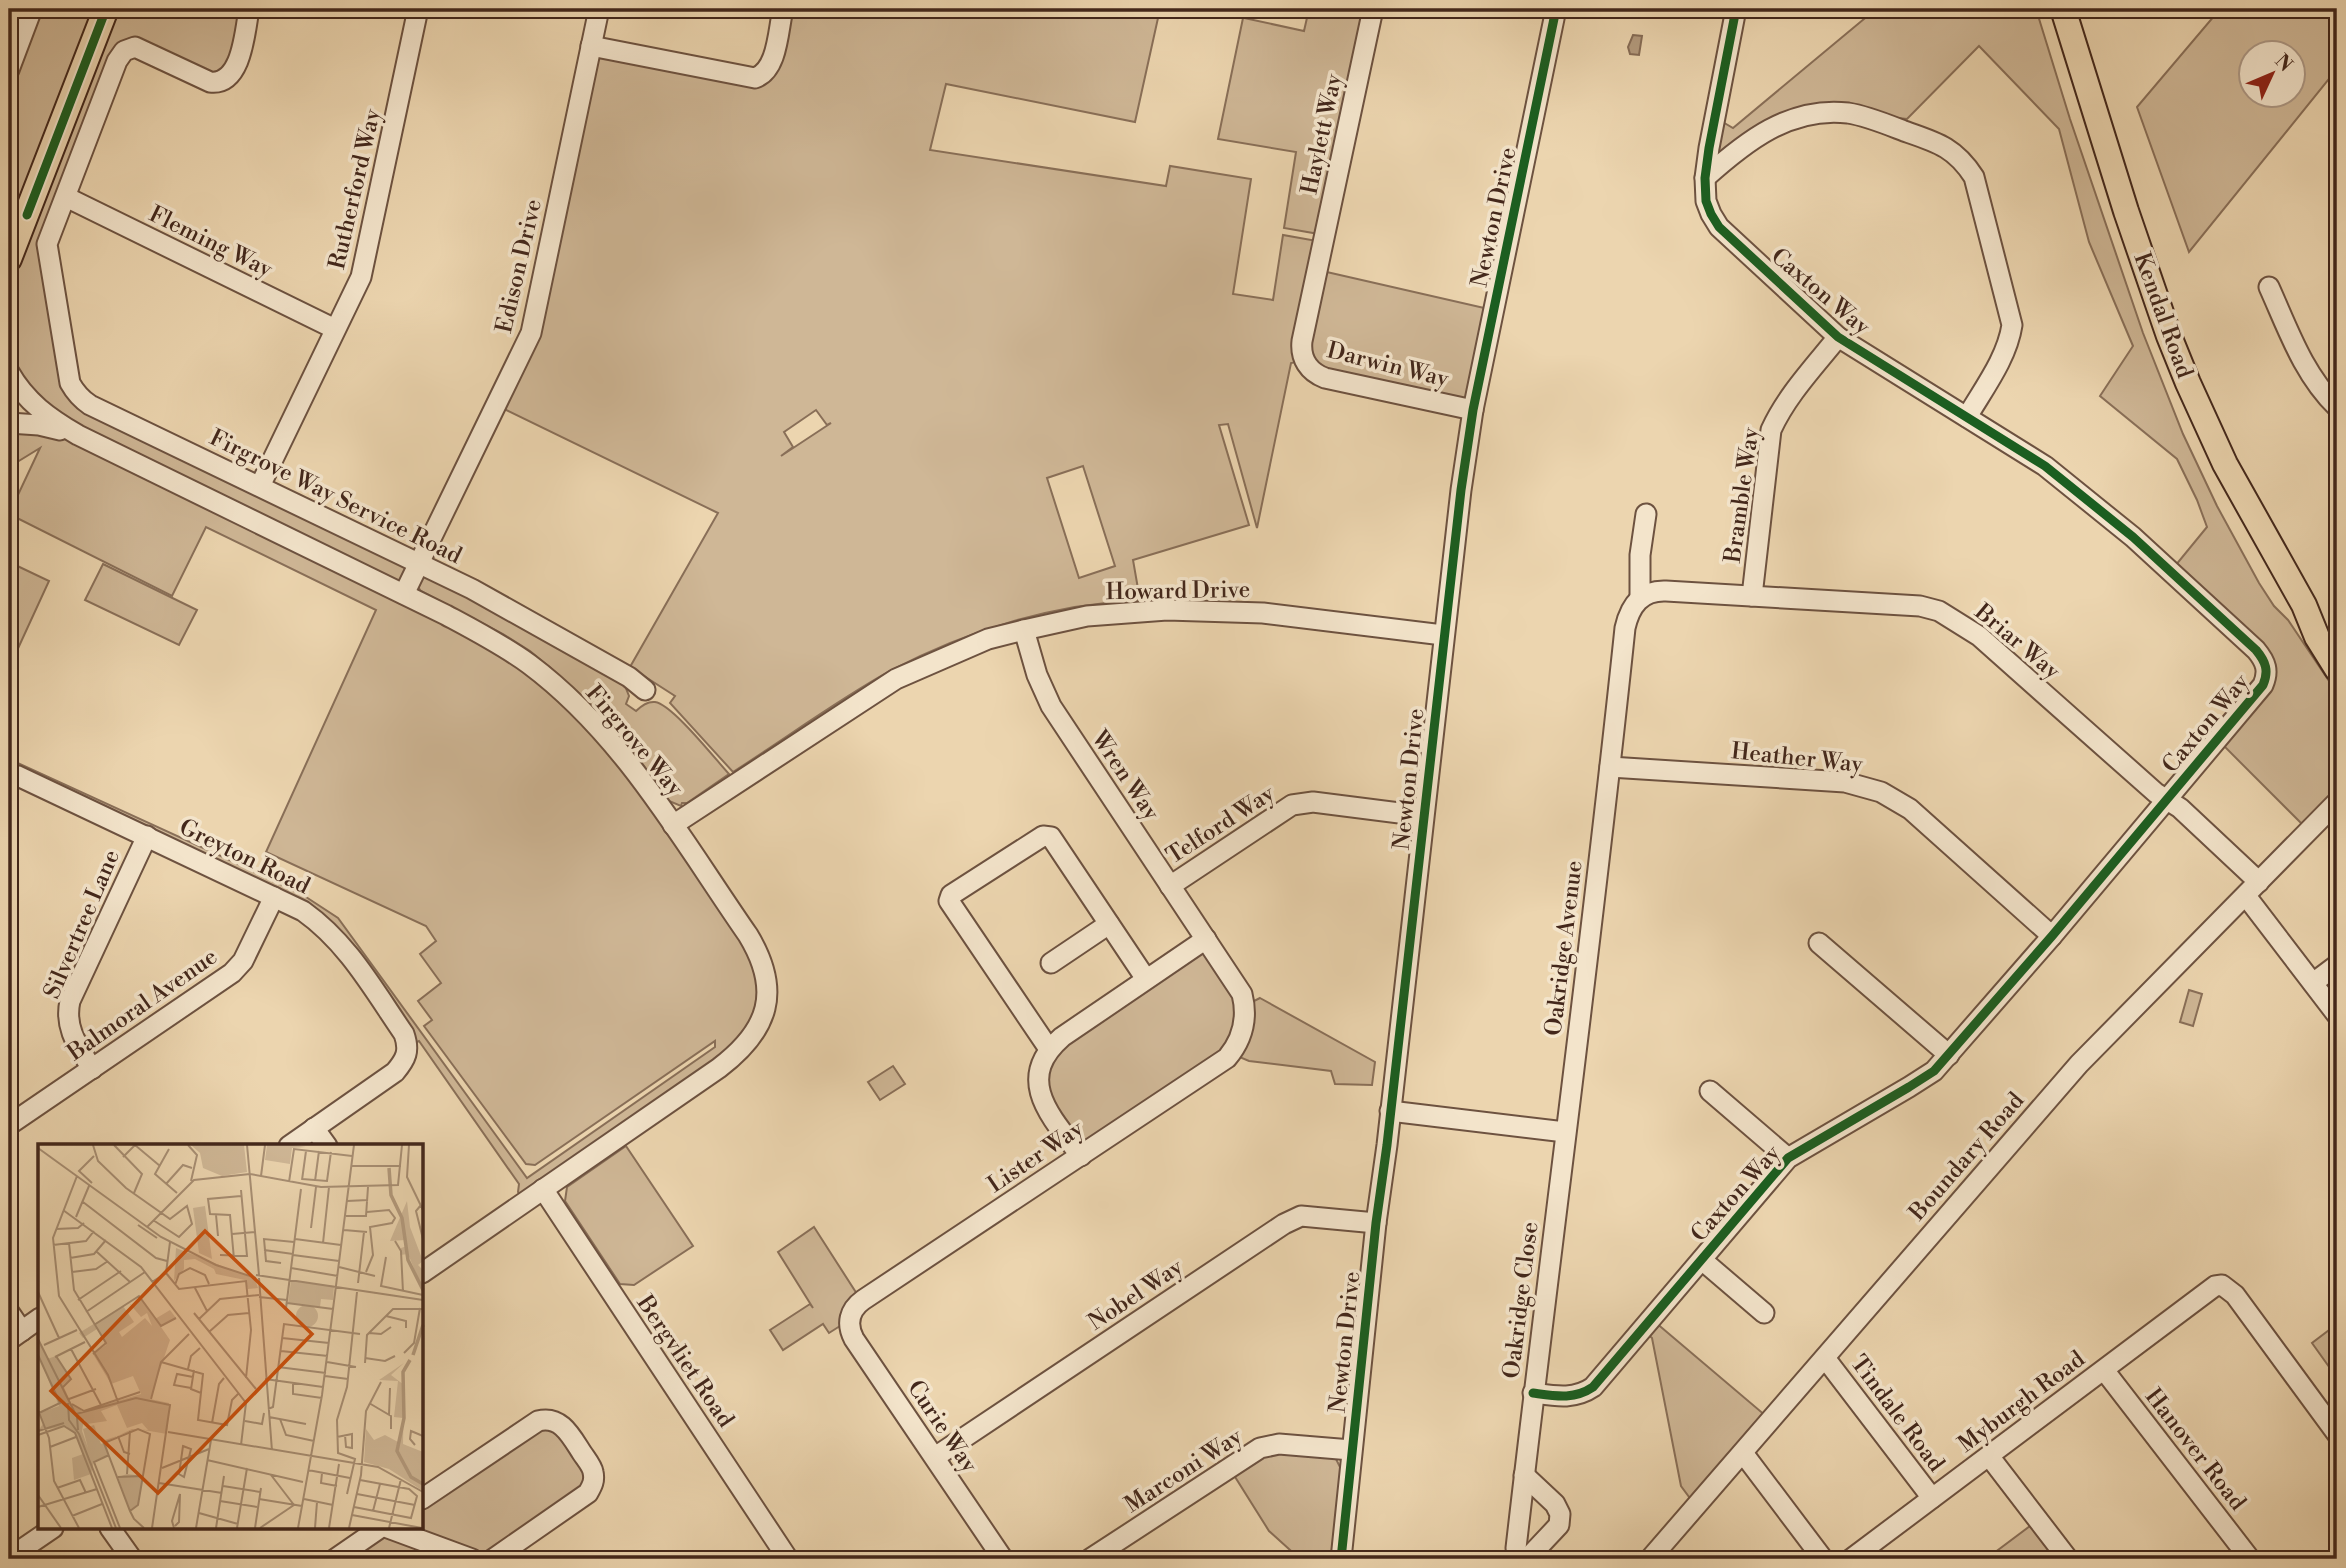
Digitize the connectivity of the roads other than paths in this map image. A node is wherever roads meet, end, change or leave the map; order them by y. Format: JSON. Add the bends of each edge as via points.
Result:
{"nodes":[{"id":1,"x":32,"y":9,"type":"edge"},
{"id":2,"x":106,"y":9,"type":"edge"},
{"id":3,"x":249,"y":9,"type":"edge"},
{"id":4,"x":418,"y":9,"type":"edge"},
{"id":5,"x":599,"y":9,"type":"edge"},
{"id":6,"x":782,"y":9,"type":"edge"},
{"id":7,"x":1373,"y":9,"type":"edge"},
{"id":8,"x":1556,"y":9,"type":"edge"},
{"id":9,"x":1737,"y":9,"type":"edge"},
{"id":10,"x":2063,"y":9,"type":"edge"},
{"id":11,"x":591,"y":46,"type":"junction"},
{"id":12,"x":9,"y":71,"type":"edge"},
{"id":13,"x":1705,"y":178,"type":"junction"},
{"id":14,"x":66,"y":197,"type":"junction"},
{"id":15,"x":27,"y":215,"type":"junction"},
{"id":16,"x":9,"y":243,"type":"edge"},
{"id":17,"x":9,"y":259,"type":"edge"},
{"id":18,"x":1318,"y":270,"type":"joint"},
{"id":19,"x":2269,"y":287,"type":"dead end"},
{"id":20,"x":335,"y":329,"type":"junction"},
{"id":21,"x":1838,"y":337,"type":"junction"},
{"id":22,"x":9,"y":372,"type":"edge"},
{"id":23,"x":2337,"y":407,"type":"edge"},
{"id":24,"x":1473,"y":410,"type":"junction"},
{"id":25,"x":1968,"y":417,"type":"junction"},
{"id":26,"x":9,"y":424,"type":"edge"},
{"id":27,"x":78,"y":435,"type":"junction"},
{"id":28,"x":260,"y":486,"type":"junction"},
{"id":29,"x":1646,"y":514,"type":"dead end"},
{"id":30,"x":419,"y":563,"type":"junction"},
{"id":31,"x":404,"y":594,"type":"junction"},
{"id":32,"x":1752,"y":596,"type":"junction"},
{"id":33,"x":1640,"y":598,"type":"junction"},
{"id":34,"x":2304,"y":605,"type":"junction"},
{"id":35,"x":1024,"y":630,"type":"junction"},
{"id":36,"x":1443,"y":635,"type":"junction"},
{"id":37,"x":2337,"y":647,"type":"edge"},
{"id":38,"x":2337,"y":669,"type":"edge"},
{"id":39,"x":645,"y":690,"type":"dead end"},
{"id":40,"x":1610,"y":767,"type":"junction"},
{"id":41,"x":9,"y":775,"type":"edge"},
{"id":42,"x":2166,"y":799,"type":"junction"},
{"id":43,"x":2337,"y":802,"type":"edge"},
{"id":44,"x":1423,"y":816,"type":"junction"},
{"id":45,"x":673,"y":825,"type":"junction"},
{"id":46,"x":147,"y":836,"type":"junction"},
{"id":47,"x":1170,"y":886,"type":"junction"},
{"id":48,"x":2252,"y":889,"type":"junction"},
{"id":49,"x":274,"y":897,"type":"junction"},
{"id":50,"x":1109,"y":924,"type":"junction"},
{"id":51,"x":2052,"y":936,"type":"junction"},
{"id":52,"x":1206,"y":939,"type":"junction"},
{"id":53,"x":1819,"y":943,"type":"dead end"},
{"id":54,"x":1051,"y":962,"type":"dead end"},
{"id":55,"x":2337,"y":965,"type":"edge"},
{"id":56,"x":1146,"y":979,"type":"junction"},
{"id":57,"x":2313,"y":983,"type":"junction"},
{"id":58,"x":2337,"y":1015,"type":"edge"},
{"id":59,"x":1242,"y":1032,"type":"joint"},
{"id":60,"x":1049,"y":1049,"type":"junction"},
{"id":61,"x":1949,"y":1055,"type":"junction"},
{"id":62,"x":92,"y":1069,"type":"junction"},
{"id":63,"x":1710,"y":1091,"type":"dead end"},
{"id":64,"x":1391,"y":1111,"type":"junction"},
{"id":65,"x":9,"y":1125,"type":"edge"},
{"id":66,"x":314,"y":1128,"type":"junction"},
{"id":67,"x":1565,"y":1132,"type":"junction"},
{"id":68,"x":292,"y":1144,"type":"edge"},
{"id":69,"x":326,"y":1144,"type":"edge"},
{"id":70,"x":1080,"y":1156,"type":"junction"},
{"id":71,"x":1788,"y":1158,"type":"junction"},
{"id":72,"x":543,"y":1189,"type":"junction"},
{"id":73,"x":1376,"y":1223,"type":"junction"},
{"id":74,"x":1702,"y":1260,"type":"junction"},
{"id":75,"x":424,"y":1272,"type":"edge"},
{"id":76,"x":9,"y":1312,"type":"edge"},
{"id":77,"x":1764,"y":1313,"type":"dead end"},
{"id":78,"x":849,"y":1318,"type":"joint"},
{"id":79,"x":38,"y":1319,"type":"edge"},
{"id":80,"x":15,"y":1335,"type":"edge"},
{"id":81,"x":1825,"y":1357,"type":"junction"},
{"id":82,"x":2104,"y":1370,"type":"junction"},
{"id":83,"x":1533,"y":1393,"type":"junction"},
{"id":84,"x":2337,"y":1434,"type":"edge"},
{"id":85,"x":1351,"y":1450,"type":"junction"},
{"id":86,"x":1743,"y":1453,"type":"junction"},
{"id":87,"x":1989,"y":1455,"type":"junction"},
{"id":88,"x":935,"y":1457,"type":"junction"},
{"id":89,"x":1524,"y":1475,"type":"junction"},
{"id":90,"x":424,"y":1498,"type":"edge"},
{"id":91,"x":1932,"y":1498,"type":"junction"},
{"id":92,"x":50,"y":1530,"type":"edge"},
{"id":93,"x":111,"y":1530,"type":"edge"},
{"id":94,"x":377,"y":1530,"type":"edge"},
{"id":95,"x":393,"y":1530,"type":"edge"},
{"id":96,"x":1660,"y":1555,"type":"edge"},
{"id":97,"x":9,"y":1558,"type":"edge"},
{"id":98,"x":132,"y":1559,"type":"edge"},
{"id":99,"x":335,"y":1559,"type":"edge"},
{"id":100,"x":472,"y":1559,"type":"edge"},
{"id":101,"x":493,"y":1559,"type":"edge"},
{"id":102,"x":788,"y":1559,"type":"edge"},
{"id":103,"x":1003,"y":1559,"type":"edge"},
{"id":104,"x":1090,"y":1559,"type":"edge"},
{"id":105,"x":1341,"y":1559,"type":"edge"},
{"id":106,"x":1520,"y":1559,"type":"edge"},
{"id":107,"x":1527,"y":1559,"type":"edge"},
{"id":108,"x":1823,"y":1559,"type":"edge"},
{"id":109,"x":1851,"y":1559,"type":"edge"},
{"id":110,"x":2068,"y":1559,"type":"edge"},
{"id":111,"x":2250,"y":1559,"type":"edge"}],
"edges":[{"from":1,"to":12,"type":"street"},
{"from":2,"to":15,"type":"main road"},
{"from":3,"to":14,"type":"street","name":"Firgrove Way Service Road","via":[[238,61],[221,82],[211,82],[140,48],[124,51]]},
{"from":4,"to":20,"type":"street","name":"Rutherford Way","via":[[361,277]]},
{"from":5,"to":11,"type":"street","name":"Edison Drive"},
{"from":6,"to":11,"type":"street","via":[[770,65],[755,78]]},
{"from":7,"to":18,"type":"street","name":"Haylett Way"},
{"from":8,"to":24,"type":"street","name":"Newton Drive"},
{"from":9,"to":13,"type":"street","name":"Caxton Way"},
{"from":10,"to":34,"type":"main road","name":"Kendal Road","via":[[2169,336],[2225,464]]},
{"from":11,"to":30,"type":"street","name":"Edison Drive","via":[[531,332]]},
{"from":13,"to":21,"type":"street","name":"Caxton Way","via":[[1706,201],[1719,227]]},
{"from":13,"to":25,"type":"street","via":[[1766,131],[1827,113],[1869,118],[1954,152],[1974,177],[2012,325],[2003,355]]},
{"from":14,"to":20,"type":"street","name":"Fleming Way"},
{"from":14,"to":28,"type":"street","name":"Firgrove Way Service Road","via":[[47,253],[70,383],[81,399]]},
{"from":15,"to":16,"type":"main road"},
{"from":15,"to":17,"type":"main road"},
{"from":18,"to":24,"type":"street","name":"Darwin Way","via":[[1301,349],[1314,372]]},
{"from":19,"to":23,"type":"street","via":[[2304,363]]},
{"from":20,"to":28,"type":"street","name":"Rutherford Way"},
{"from":21,"to":25,"type":"street","name":"Caxton Way"},
{"from":21,"to":32,"type":"street","name":"Bramble Way","via":[[1793,392],[1771,430]]},
{"from":22,"to":27,"type":"street","name":"Firgrove Way","via":[[34,405]]},
{"from":24,"to":36,"type":"street","name":"Newton Drive"},
{"from":25,"to":42,"type":"street","name":"Caxton Way","via":[[2045,466],[2123,529],[2262,658],[2267,676],[2263,685]]},
{"from":26,"to":27,"type":"street","name":"Firgrove Way","via":[[39,425]]},
{"from":27,"to":31,"type":"street","name":"Firgrove Way"},
{"from":28,"to":30,"type":"street","name":"Firgrove Way Service Road"},
{"from":29,"to":33,"type":"street"},
{"from":30,"to":31,"type":"street","name":"Edison Drive"},
{"from":30,"to":39,"type":"street","name":"Firgrove Way Service Road"},
{"from":31,"to":45,"type":"street","name":"Firgrove Way","via":[[486,636],[566,695],[631,765]]},
{"from":32,"to":33,"type":"street","name":"Briar Way","via":[[1658,591]]},
{"from":32,"to":42,"type":"street","name":"Briar Way","via":[[1939,611],[1979,636]]},
{"from":33,"to":40,"type":"street","name":"Oakridge Avenue","via":[[1625,628]]},
{"from":34,"to":37,"type":"main road","name":"Kendal Road"},
{"from":34,"to":38,"type":"main road","name":"Kendal Road"},
{"from":35,"to":36,"type":"street","name":"Howard Drive","via":[[1087,616],[1167,610],[1263,613]]},
{"from":35,"to":45,"type":"street","name":"Howard Drive","via":[[988,639],[895,679]]},
{"from":35,"to":47,"type":"street","name":"Wren Way","via":[[1051,706]]},
{"from":36,"to":44,"type":"street","name":"Newton Drive"},
{"from":40,"to":51,"type":"street","name":"Heather Way","via":[[1845,782],[1881,792],[1937,831]]},
{"from":40,"to":67,"type":"street","name":"Oakridge Avenue"},
{"from":41,"to":46,"type":"street","name":"Greyton Road"},
{"from":42,"to":48,"type":"street","name":"Briar Way","via":[[2180,808]]},
{"from":42,"to":51,"type":"street","name":"Caxton Way"},
{"from":43,"to":48,"type":"street","name":"Boundary Road"},
{"from":44,"to":47,"type":"street","name":"Telford Way","via":[[1301,803],[1283,810]]},
{"from":44,"to":64,"type":"street","name":"Newton Drive"},
{"from":45,"to":72,"type":"street","name":"Firgrove Way","via":[[760,957],[767,987],[763,1016],[735,1056]]},
{"from":46,"to":49,"type":"street","name":"Greyton Road"},
{"from":46,"to":62,"type":"street","name":"Silvertree Lane","via":[[67,1013],[73,1039]]},
{"from":47,"to":52,"type":"street","name":"Wren Way"},
{"from":48,"to":57,"type":"street","name":"Briar Way"},
{"from":48,"to":81,"type":"street","name":"Boundary Road","via":[[2071,1073]]},
{"from":49,"to":62,"type":"street","name":"Balmoral Avenue","via":[[243,961],[232,972]]},
{"from":49,"to":66,"type":"street","name":"Greyton Road","via":[[303,911],[340,942],[408,1046],[405,1060],[395,1072]]},
{"from":50,"to":54,"type":"street"},
{"from":50,"to":56,"type":"street"},
{"from":50,"to":60,"type":"street","via":[[1047,835],[949,897]]},
{"from":51,"to":61,"type":"street","name":"Caxton Way"},
{"from":52,"to":56,"type":"street"},
{"from":52,"to":59,"type":"street","name":"Wren Way","via":[[1242,994]]},
{"from":53,"to":61,"type":"street"},
{"from":55,"to":57,"type":"street"},
{"from":56,"to":60,"type":"street"},
{"from":57,"to":58,"type":"street","name":"Briar Way"},
{"from":59,"to":70,"type":"street","name":"Lister Way","via":[[1227,1058]]},
{"from":60,"to":70,"type":"street","via":[[1037,1079],[1041,1097]]},
{"from":61,"to":71,"type":"street","name":"Caxton Way","via":[[1926,1077]]},
{"from":62,"to":65,"type":"street","name":"Balmoral Avenue"},
{"from":63,"to":71,"type":"street"},
{"from":64,"to":67,"type":"street"},
{"from":64,"to":73,"type":"street","name":"Newton Drive"},
{"from":66,"to":68,"type":"street"},
{"from":66,"to":69,"type":"street"},
{"from":67,"to":83,"type":"street","name":"Oakridge Close"},
{"from":70,"to":78,"type":"street","name":"Lister Way","via":[[863,1300]]},
{"from":71,"to":74,"type":"street","name":"Caxton Way"},
{"from":72,"to":75,"type":"street","name":"Firgrove Way"},
{"from":72,"to":102,"type":"street","name":"Bergvliet Road"},
{"from":73,"to":85,"type":"street","name":"Newton Drive"},
{"from":73,"to":88,"type":"street","name":"Nobel Way","via":[[1301,1216],[1284,1224]]},
{"from":74,"to":77,"type":"street"},
{"from":74,"to":83,"type":"street","name":"Caxton Way","via":[[1592,1387],[1567,1397]]},
{"from":76,"to":80,"type":"street"},
{"from":78,"to":88,"type":"street","name":"Curie Way","via":[[853,1339]]},
{"from":79,"to":80,"type":"street"},
{"from":81,"to":86,"type":"street","name":"Boundary Road"},
{"from":81,"to":91,"type":"street","name":"Tindale Road"},
{"from":82,"to":84,"type":"street","name":"Myburgh Road","via":[[2222,1285],[2235,1296]]},
{"from":82,"to":87,"type":"street","name":"Myburgh Road"},
{"from":82,"to":111,"type":"street","name":"Hanover Road"},
{"from":83,"to":89,"type":"street","name":"Oakridge Close"},
{"from":85,"to":104,"type":"street","name":"Marconi Way","via":[[1279,1444],[1260,1448]]},
{"from":85,"to":105,"type":"street","name":"Newton Drive"},
{"from":86,"to":96,"type":"street","name":"Boundary Road"},
{"from":86,"to":108,"type":"street"},
{"from":87,"to":91,"type":"street","name":"Myburgh Road"},
{"from":87,"to":110,"type":"street"},
{"from":88,"to":103,"type":"street","name":"Curie Way"},
{"from":89,"to":106,"type":"street","name":"Oakridge Close","via":[[1516,1548]]},
{"from":89,"to":107,"type":"street","via":[[1560,1514],[1559,1525]]},
{"from":90,"to":101,"type":"street","via":[[538,1421],[547,1418],[568,1430],[593,1470],[594,1483],[588,1493]]},
{"from":91,"to":109,"type":"street","name":"Myburgh Road"},
{"from":92,"to":97,"type":"street"},
{"from":93,"to":98,"type":"street"},
{"from":94,"to":99,"type":"street"},
{"from":95,"to":100,"type":"street"}]}
